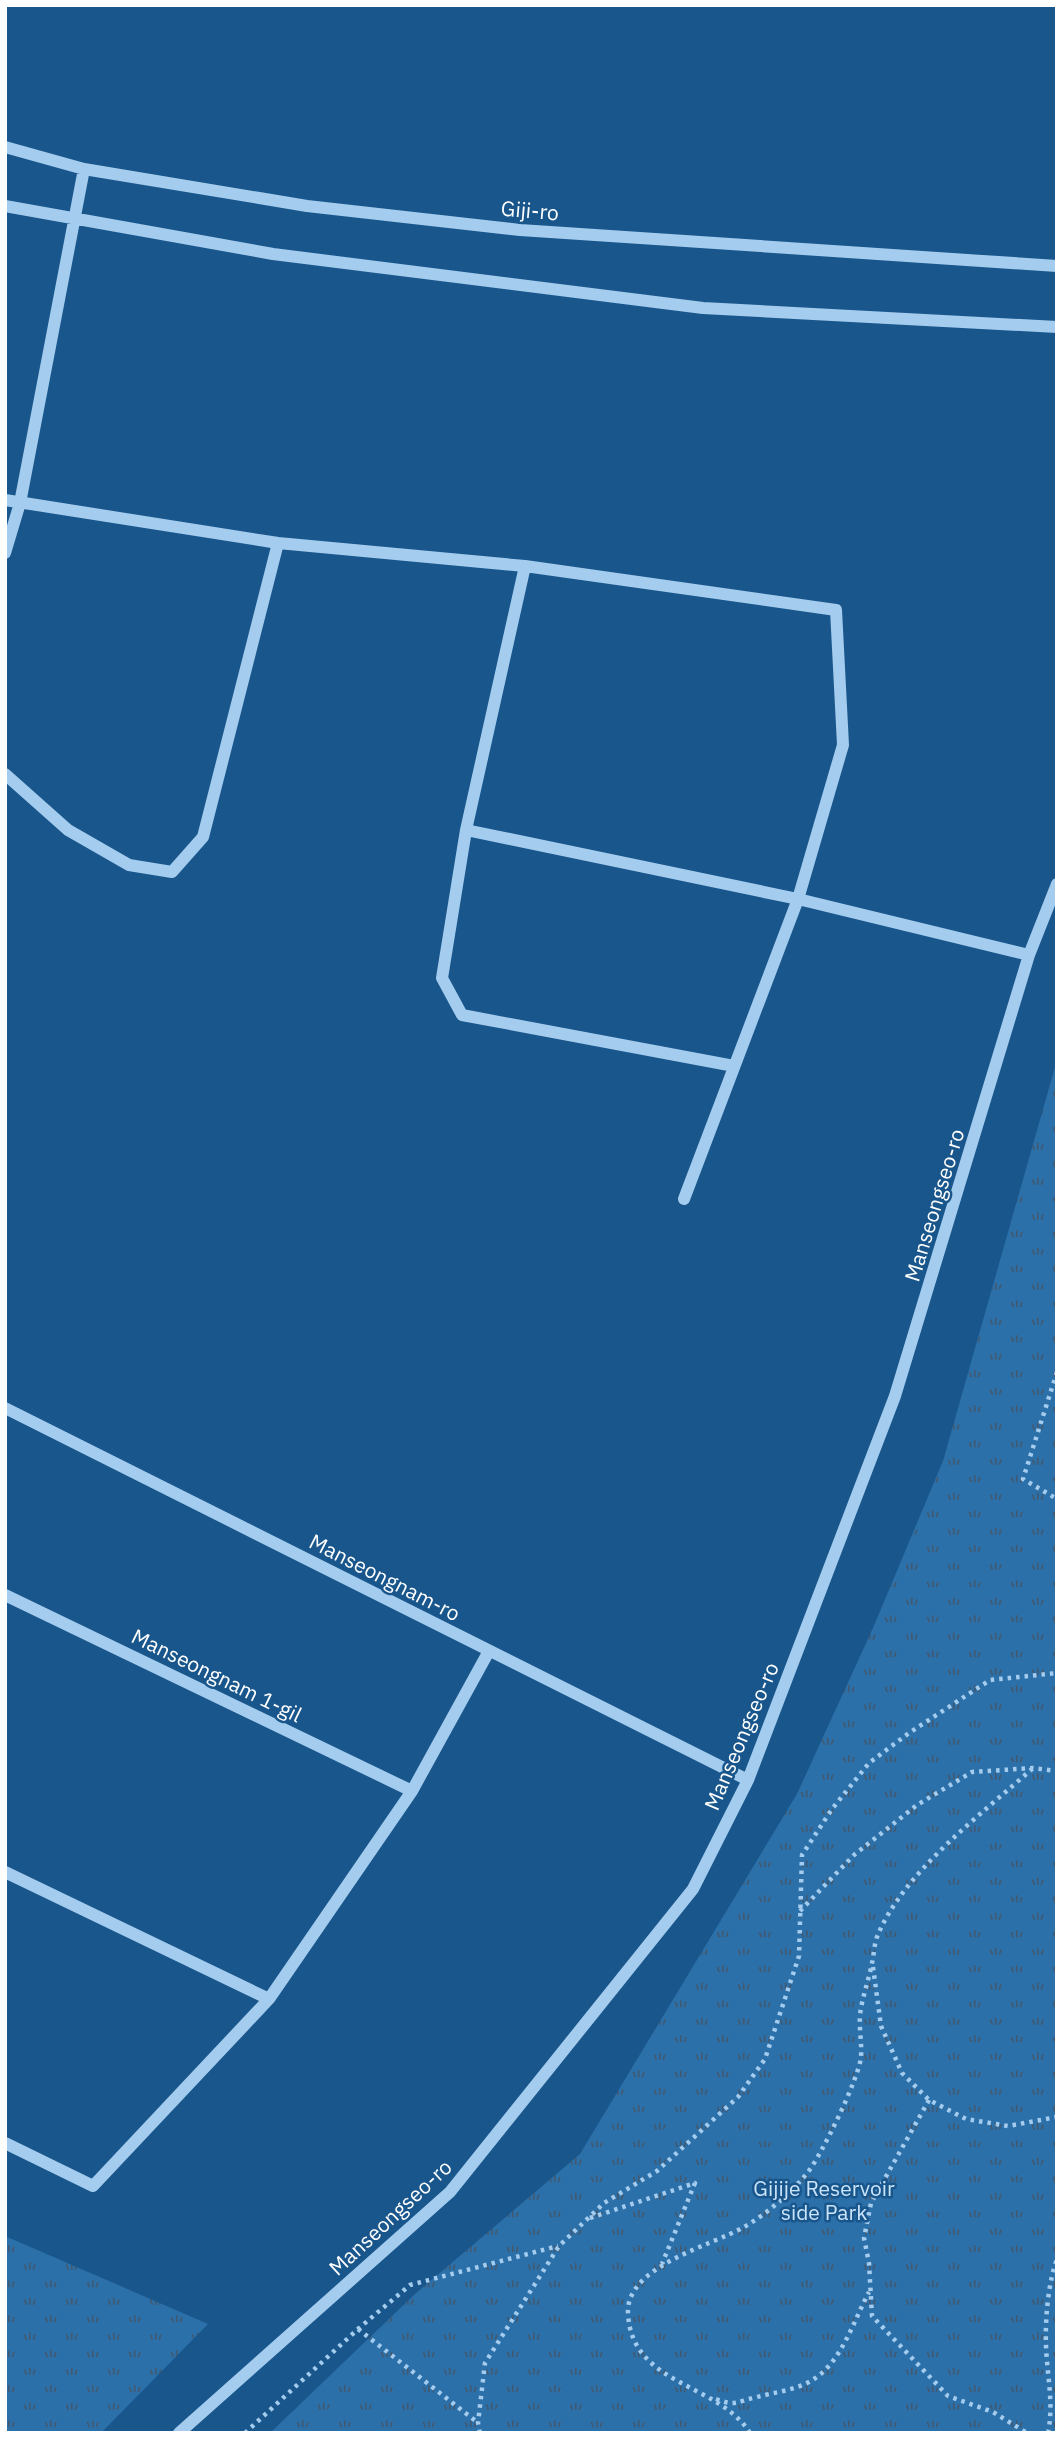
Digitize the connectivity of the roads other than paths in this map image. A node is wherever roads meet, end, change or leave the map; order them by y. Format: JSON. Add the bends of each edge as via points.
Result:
{"nodes":[{"id":1,"x":5,"y":147,"type":"edge"},
{"id":2,"x":84,"y":169,"type":"junction"},
{"id":3,"x":5,"y":206,"type":"edge"},
{"id":4,"x":75,"y":218,"type":"junction"},
{"id":5,"x":1057,"y":266,"type":"edge"},
{"id":6,"x":1057,"y":327,"type":"edge"},
{"id":7,"x":5,"y":500,"type":"edge"},
{"id":8,"x":20,"y":503,"type":"junction"},
{"id":9,"x":278,"y":543,"type":"junction"},
{"id":10,"x":5,"y":553,"type":"edge"},
{"id":11,"x":525,"y":566,"type":"junction"},
{"id":12,"x":5,"y":774,"type":"edge"},
{"id":13,"x":466,"y":830,"type":"junction"},
{"id":14,"x":1057,"y":884,"type":"edge"},
{"id":15,"x":798,"y":899,"type":"junction"},
{"id":16,"x":1029,"y":956,"type":"junction"},
{"id":17,"x":734,"y":1066,"type":"junction"},
{"id":18,"x":684,"y":1199,"type":"dead end"},
{"id":19,"x":5,"y":1408,"type":"edge"},
{"id":20,"x":5,"y":1595,"type":"edge"},
{"id":21,"x":489,"y":1651,"type":"junction"},
{"id":22,"x":748,"y":1780,"type":"junction"},
{"id":23,"x":412,"y":1791,"type":"junction"},
{"id":24,"x":5,"y":1872,"type":"edge"},
{"id":25,"x":269,"y":1999,"type":"junction"},
{"id":26,"x":5,"y":2143,"type":"edge"},
{"id":27,"x":179,"y":2433,"type":"edge"}],
"edges":[{"from":1,"to":2,"type":"street","name":"Giji-ro"},
{"from":2,"to":4,"type":"street"},
{"from":2,"to":5,"type":"street","name":"Giji-ro","via":[[307,206],[520,230]]},
{"from":3,"to":4,"type":"street"},
{"from":4,"to":6,"type":"street","via":[[274,254],[703,308]]},
{"from":4,"to":8,"type":"street"},
{"from":7,"to":8,"type":"street"},
{"from":8,"to":9,"type":"street"},
{"from":8,"to":10,"type":"street"},
{"from":9,"to":11,"type":"street"},
{"from":9,"to":12,"type":"street","via":[[203,837],[172,872],[129,865],[68,830]]},
{"from":11,"to":13,"type":"street"},
{"from":11,"to":15,"type":"street","via":[[836,610],[843,745]]},
{"from":13,"to":15,"type":"street"},
{"from":13,"to":17,"type":"street","via":[[442,978],[462,1015]]},
{"from":14,"to":16,"type":"street","name":"Manseongseo-ro"},
{"from":15,"to":16,"type":"street"},
{"from":15,"to":17,"type":"street"},
{"from":16,"to":22,"type":"street","name":"Manseongseo-ro","via":[[895,1396]]},
{"from":17,"to":18,"type":"street"},
{"from":19,"to":21,"type":"street","name":"Manseongnam-ro"},
{"from":20,"to":23,"type":"street","name":"Manseongnam 1-gil"},
{"from":21,"to":22,"type":"street","name":"Manseongnam-ro"},
{"from":21,"to":23,"type":"street"},
{"from":22,"to":27,"type":"street","name":"Manseongseo-ro","via":[[693,1889],[450,2192]]},
{"from":23,"to":25,"type":"street"},
{"from":24,"to":25,"type":"street"},
{"from":25,"to":26,"type":"street","via":[[93,2186]]}]}
